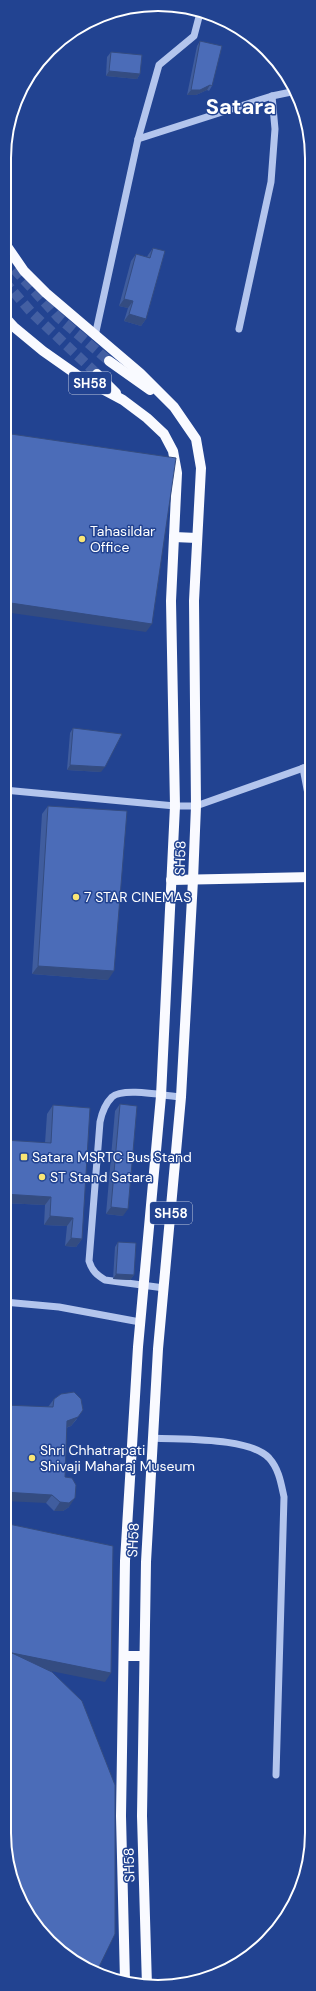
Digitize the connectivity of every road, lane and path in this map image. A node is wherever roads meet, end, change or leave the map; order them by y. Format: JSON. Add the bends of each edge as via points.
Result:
{"nodes":[{"id":1,"x":199,"y":17,"type":"edge"},
{"id":2,"x":290,"y":92,"type":"edge"},
{"id":3,"x":272,"y":96,"type":"junction"},
{"id":4,"x":138,"y":139,"type":"junction"},
{"id":5,"x":11,"y":252,"type":"edge"},
{"id":6,"x":11,"y":322,"type":"edge"},
{"id":7,"x":239,"y":329,"type":"dead end"},
{"id":8,"x":95,"y":336,"type":"junction"},
{"id":9,"x":109,"y":361,"type":"tunnel mouth"},
{"id":10,"x":97,"y":374,"type":"tunnel mouth"},
{"id":11,"x":123,"y":400,"type":"junction"},
{"id":12,"x":174,"y":407,"type":"junction"},
{"id":13,"x":174,"y":537,"type":"junction"},
{"id":14,"x":197,"y":538,"type":"junction"},
{"id":15,"x":303,"y":768,"type":"joint"},
{"id":16,"x":305,"y":778,"type":"edge"},
{"id":17,"x":11,"y":791,"type":"edge"},
{"id":18,"x":175,"y":806,"type":"junction"},
{"id":19,"x":196,"y":806,"type":"junction"},
{"id":20,"x":305,"y":878,"type":"edge"},
{"id":21,"x":171,"y":880,"type":"junction"},
{"id":22,"x":193,"y":880,"type":"junction"},
{"id":23,"x":161,"y":1096,"type":"junction"},
{"id":24,"x":181,"y":1097,"type":"junction"},
{"id":25,"x":143,"y":1286,"type":"junction"},
{"id":26,"x":164,"y":1288,"type":"junction"},
{"id":27,"x":11,"y":1303,"type":"edge"},
{"id":28,"x":140,"y":1322,"type":"junction"},
{"id":29,"x":153,"y":1438,"type":"junction"},
{"id":30,"x":124,"y":1656,"type":"junction"},
{"id":31,"x":144,"y":1656,"type":"junction"},
{"id":32,"x":276,"y":1775,"type":"dead end"},
{"id":33,"x":125,"y":1976,"type":"edge"},
{"id":34,"x":147,"y":1980,"type":"edge"}],
"edges":[{"from":1,"to":4,"type":"street","via":[[194,36],[159,65]]},
{"from":2,"to":3,"type":"street"},
{"from":3,"to":4,"type":"street"},
{"from":3,"to":7,"type":"street","via":[[275,129],[271,182]]},
{"from":4,"to":8,"type":"street"},
{"from":5,"to":8,"type":"main road","name":"SH58","number":"SH58","via":[[24,272]]},
{"from":6,"to":11,"type":"main road","name":"SH58","number":"SH58","via":[[43,351],[80,377]]},
{"from":8,"to":12,"type":"main road","name":"SH58","number":"SH58","via":[[140,373]]},
{"from":9,"to":12,"type":"main road"},
{"from":10,"to":11,"type":"main road"},
{"from":11,"to":13,"type":"main road","name":"SH58","number":"SH58","via":[[164,434],[173,451],[177,472]]},
{"from":12,"to":14,"type":"main road","name":"SH58","number":"SH58","via":[[196,439],[201,468]]},
{"from":13,"to":14,"type":"main road"},
{"from":13,"to":18,"type":"main road","name":"SH58","number":"SH58","via":[[171,601]]},
{"from":14,"to":19,"type":"main road","name":"SH58","number":"SH58","via":[[194,601]]},
{"from":15,"to":16,"type":"street"},
{"from":15,"to":19,"type":"street"},
{"from":17,"to":18,"type":"street"},
{"from":18,"to":19,"type":"street"},
{"from":18,"to":21,"type":"main road","name":"SH58","number":"SH58"},
{"from":19,"to":22,"type":"main road","name":"SH58","number":"SH58"},
{"from":20,"to":22,"type":"main road"},
{"from":21,"to":22,"type":"main road"},
{"from":21,"to":23,"type":"main road","name":"SH58","number":"SH58"},
{"from":22,"to":24,"type":"main road","name":"SH58","number":"SH58"},
{"from":23,"to":24,"type":"street"},
{"from":23,"to":25,"type":"main road","name":"SH58","number":"SH58"},
{"from":23,"to":25,"type":"street","via":[[130,1092],[114,1096],[104,1106],[100,1122],[89,1261],[97,1276],[105,1280]]},
{"from":24,"to":26,"type":"main road","name":"SH58","number":"SH58"},
{"from":25,"to":26,"type":"street"},
{"from":25,"to":28,"type":"main road","name":"SH58","number":"SH58"},
{"from":26,"to":29,"type":"main road","name":"SH58","number":"SH58"},
{"from":27,"to":28,"type":"street","via":[[59,1307]]},
{"from":28,"to":30,"type":"main road","name":"SH58","number":"SH58","via":[[125,1561]]},
{"from":29,"to":31,"type":"main road","name":"SH58","number":"SH58"},
{"from":29,"to":32,"type":"street","via":[[249,1446],[269,1457],[280,1475],[284,1497]]},
{"from":30,"to":31,"type":"main road"},
{"from":30,"to":33,"type":"main road","name":"SH58","number":"SH58","via":[[121,1816]]},
{"from":31,"to":34,"type":"main road","name":"SH58","number":"SH58","via":[[142,1816]]}]}
